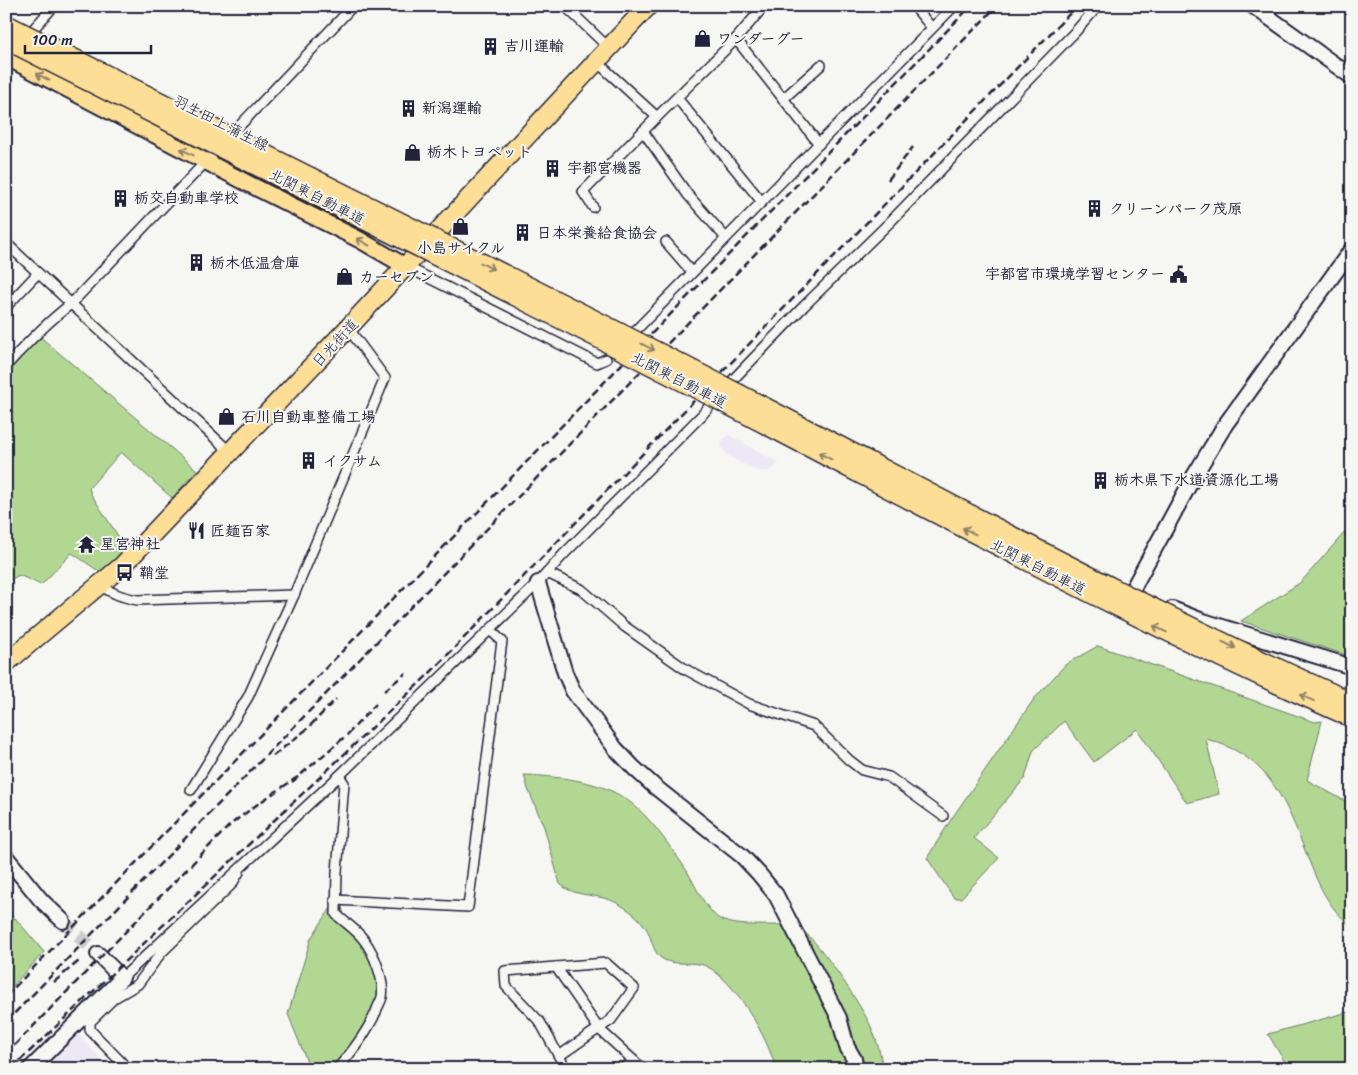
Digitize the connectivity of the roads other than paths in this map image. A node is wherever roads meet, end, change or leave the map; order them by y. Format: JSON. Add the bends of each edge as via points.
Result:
{"nodes":[{"id":1,"x":54,"y":6,"type":"edge"},
{"id":2,"x":353,"y":6,"type":"edge"},
{"id":3,"x":565,"y":6,"type":"edge"},
{"id":4,"x":648,"y":6,"type":"edge"},
{"id":5,"x":764,"y":6,"type":"edge"},
{"id":6,"x":914,"y":6,"type":"edge"},
{"id":7,"x":954,"y":6,"type":"edge"},
{"id":8,"x":1098,"y":6,"type":"edge"},
{"id":9,"x":1254,"y":6,"type":"edge"},
{"id":10,"x":6,"y":15,"type":"edge"},
{"id":11,"x":6,"y":24,"type":"edge"},
{"id":12,"x":932,"y":28,"type":"junction"},
{"id":13,"x":33,"y":29,"type":"junction"},
{"id":14,"x":736,"y":39,"type":"junction"},
{"id":15,"x":6,"y":40,"type":"edge"},
{"id":16,"x":608,"y":48,"type":"junction"},
{"id":17,"x":7,"y":58,"type":"edge"},
{"id":18,"x":596,"y":61,"type":"junction"},
{"id":19,"x":821,"y":65,"type":"dead end"},
{"id":20,"x":1352,"y":77,"type":"edge"},
{"id":21,"x":677,"y":98,"type":"junction"},
{"id":22,"x":783,"y":99,"type":"junction"},
{"id":23,"x":657,"y":117,"type":"junction"},
{"id":24,"x":236,"y":130,"type":"junction"},
{"id":25,"x":643,"y":131,"type":"junction"},
{"id":26,"x":819,"y":144,"type":"junction"},
{"id":27,"x":207,"y":162,"type":"junction"},
{"id":28,"x":762,"y":202,"type":"junction"},
{"id":29,"x":593,"y":207,"type":"dead end"},
{"id":30,"x":433,"y":237,"type":"junction"},
{"id":31,"x":726,"y":238,"type":"junction"},
{"id":32,"x":666,"y":242,"type":"dead end"},
{"id":33,"x":6,"y":243,"type":"edge"},
{"id":34,"x":1352,"y":249,"type":"edge"},
{"id":35,"x":405,"y":266,"type":"junction"},
{"id":36,"x":692,"y":272,"type":"junction"},
{"id":37,"x":38,"y":273,"type":"junction"},
{"id":38,"x":71,"y":304,"type":"junction"},
{"id":39,"x":6,"y":307,"type":"edge"},
{"id":40,"x":348,"y":328,"type":"junction"},
{"id":41,"x":637,"y":329,"type":"dead end"},
{"id":42,"x":606,"y":358,"type":"dead end"},
{"id":43,"x":6,"y":366,"type":"edge"},
{"id":44,"x":730,"y":385,"type":"junction"},
{"id":45,"x":231,"y":453,"type":"junction"},
{"id":46,"x":543,"y":578,"type":"junction"},
{"id":47,"x":100,"y":585,"type":"junction"},
{"id":48,"x":1131,"y":592,"type":"junction"},
{"id":49,"x":294,"y":594,"type":"junction"},
{"id":50,"x":490,"y":630,"type":"junction"},
{"id":51,"x":6,"y":663,"type":"edge"},
{"id":52,"x":1352,"y":667,"type":"edge"},
{"id":53,"x":1352,"y":702,"type":"edge"},
{"id":54,"x":1352,"y":718,"type":"edge"},
{"id":55,"x":338,"y":776,"type":"junction"},
{"id":56,"x":191,"y":790,"type":"dead end"},
{"id":57,"x":943,"y":816,"type":"dead end"},
{"id":58,"x":6,"y":857,"type":"edge"},
{"id":59,"x":246,"y":862,"type":"junction"},
{"id":60,"x":335,"y":900,"type":"junction"},
{"id":61,"x":63,"y":921,"type":"tunnel mouth"},
{"id":62,"x":98,"y":954,"type":"tunnel mouth"},
{"id":63,"x":556,"y":967,"type":"junction"},
{"id":64,"x":122,"y":978,"type":"junction"},
{"id":65,"x":76,"y":1024,"type":"junction"},
{"id":66,"x":599,"y":1029,"type":"junction"},
{"id":67,"x":559,"y":1056,"type":"junction"},
{"id":68,"x":634,"y":1061,"type":"junction"},
{"id":69,"x":30,"y":1069,"type":"edge"},
{"id":70,"x":120,"y":1069,"type":"edge"},
{"id":71,"x":128,"y":1069,"type":"edge"},
{"id":72,"x":337,"y":1069,"type":"edge"},
{"id":73,"x":566,"y":1069,"type":"edge"},
{"id":74,"x":622,"y":1069,"type":"edge"},
{"id":75,"x":643,"y":1069,"type":"edge"},
{"id":76,"x":856,"y":1069,"type":"edge"}],
"edges":[{"from":1,"to":13,"type":"street"},
{"from":2,"to":24,"type":"street"},
{"from":3,"to":16,"type":"street"},
{"from":4,"to":16,"type":"highway","name":"日光街道"},
{"from":5,"to":14,"type":"street"},
{"from":6,"to":12,"type":"street"},
{"from":7,"to":12,"type":"street"},
{"from":8,"to":44,"type":"street"},
{"from":9,"to":20,"type":"street"},
{"from":10,"to":13,"type":"main road","name":"羽生田上蒲生線"},
{"from":11,"to":53,"type":"highway","name":"北関東自動車道","one_way":true,"bridge":true,"via":[[731,389],[1092,578]]},
{"from":12,"to":26,"type":"street"},
{"from":13,"to":17,"type":"street"},
{"from":13,"to":24,"type":"main road","name":"羽生田上蒲生線"},
{"from":14,"to":21,"type":"street"},
{"from":14,"to":22,"type":"street"},
{"from":54,"to":15,"type":"highway","name":"北関東自動車道","one_way":true,"bridge":true,"via":[[1234,665],[1084,591],[712,397]]},
{"from":16,"to":18,"type":"highway","name":"日光街道"},
{"from":27,"to":17,"type":"main road","one_way":true},
{"from":18,"to":23,"type":"street"},
{"from":18,"to":30,"type":"highway","name":"日光街道"},
{"from":19,"to":22,"type":"street"},
{"from":21,"to":23,"type":"street"},
{"from":21,"to":28,"type":"street"},
{"from":22,"to":26,"type":"street"},
{"from":23,"to":25,"type":"street"},
{"from":24,"to":27,"type":"street"},
{"from":24,"to":30,"type":"main road","name":"羽生田上蒲生線"},
{"from":25,"to":29,"type":"street","via":[[583,192]]},
{"from":25,"to":31,"type":"street","via":[[688,196]]},
{"from":26,"to":28,"type":"street"},
{"from":35,"to":27,"type":"main road","one_way":true},
{"from":27,"to":38,"type":"street"},
{"from":28,"to":31,"type":"street"},
{"from":30,"to":35,"type":"highway","name":"日光街道"},
{"from":31,"to":36,"type":"street"},
{"from":32,"to":36,"type":"street"},
{"from":33,"to":37,"type":"street"},
{"from":34,"to":48,"type":"street","via":[[1226,425],[1194,476]]},
{"from":35,"to":40,"type":"highway","name":"日光街道"},
{"from":35,"to":42,"type":"street","via":[[597,363]]},
{"from":36,"to":41,"type":"street"},
{"from":37,"to":38,"type":"street"},
{"from":37,"to":39,"type":"street"},
{"from":38,"to":43,"type":"street","via":[[33,336]]},
{"from":38,"to":45,"type":"street"},
{"from":40,"to":45,"type":"highway","name":"日光街道"},
{"from":40,"to":49,"type":"street","via":[[384,378]]},
{"from":44,"to":46,"type":"street"},
{"from":44,"to":48,"type":"street"},
{"from":45,"to":47,"type":"highway","name":"日光街道"},
{"from":46,"to":50,"type":"street"},
{"from":46,"to":57,"type":"street","via":[[582,589],[624,626],[685,669],[749,704],[814,726],[862,770],[889,777]]},
{"from":46,"to":76,"type":"street","via":[[565,673],[573,691],[634,768],[742,856],[776,895],[839,1018]]},
{"from":47,"to":49,"type":"street","via":[[125,598],[138,600]]},
{"from":47,"to":51,"type":"highway","name":"日光街道"},
{"from":48,"to":52,"type":"street","via":[[1200,620]]},
{"from":49,"to":56,"type":"street","via":[[248,697]]},
{"from":50,"to":55,"type":"street"},
{"from":50,"to":60,"type":"street","via":[[502,641],[468,907]]},
{"from":55,"to":59,"type":"street"},
{"from":55,"to":60,"type":"street","via":[[344,783]]},
{"from":58,"to":61,"type":"street"},
{"from":59,"to":64,"type":"street"},
{"from":59,"to":71,"type":"street","via":[[232,884],[161,953],[138,984],[114,998],[90,1022],[90,1030]]},
{"from":60,"to":72,"type":"street","via":[[336,914],[366,941],[382,988],[382,998],[370,1025]]},
{"from":62,"to":64,"type":"street"},
{"from":63,"to":66,"type":"street"},
{"from":63,"to":66,"type":"street","via":[[606,963],[634,988],[611,1020]]},
{"from":63,"to":67,"type":"street","via":[[505,972],[506,986],[540,1022]]},
{"from":64,"to":65,"type":"street"},
{"from":65,"to":69,"type":"street"},
{"from":65,"to":70,"type":"street"},
{"from":66,"to":67,"type":"street"},
{"from":66,"to":68,"type":"street"},
{"from":67,"to":73,"type":"street"},
{"from":68,"to":74,"type":"street"},
{"from":68,"to":75,"type":"street"}]}
